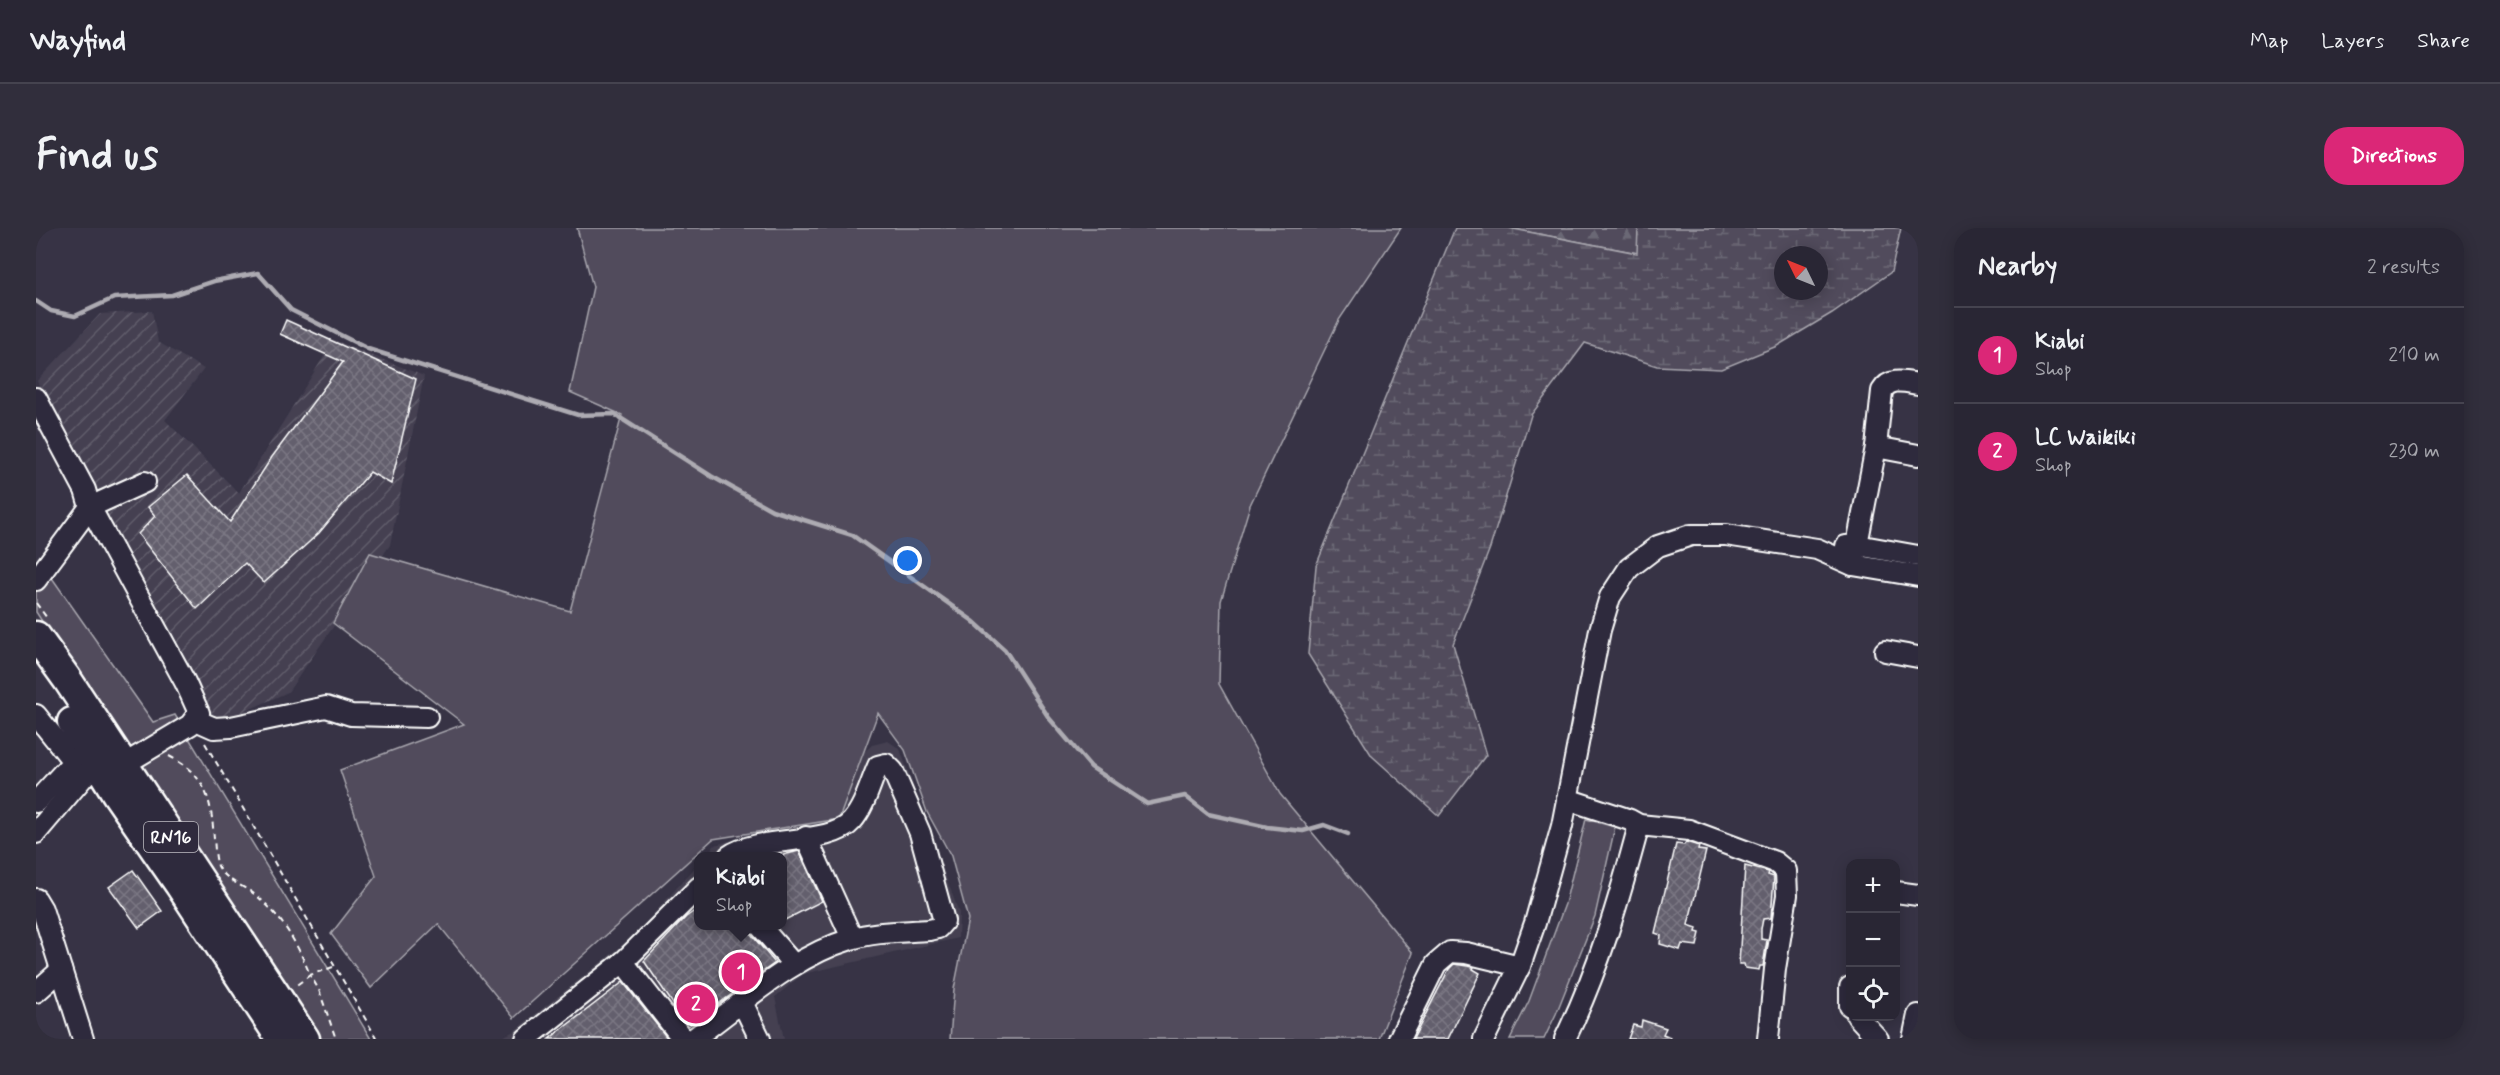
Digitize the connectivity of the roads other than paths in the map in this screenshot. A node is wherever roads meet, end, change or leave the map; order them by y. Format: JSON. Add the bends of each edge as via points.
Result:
{"nodes":[{"id":1,"x":1918,"y":384,"type":"edge"},
{"id":2,"x":36,"y":398,"type":"edge"},
{"id":3,"x":1876,"y":447,"type":"junction"},
{"id":4,"x":1918,"y":455,"type":"edge"},
{"id":5,"x":145,"y":482,"type":"dead end"},
{"id":6,"x":90,"y":507,"type":"junction"},
{"id":7,"x":1855,"y":555,"type":"junction"},
{"id":8,"x":1918,"y":556,"type":"edge"},
{"id":9,"x":1918,"y":576,"type":"edge"},
{"id":10,"x":36,"y":580,"type":"edge"},
{"id":11,"x":36,"y":636,"type":"edge"},
{"id":12,"x":1885,"y":651,"type":"dead end"},
{"id":13,"x":1918,"y":657,"type":"edge"},
{"id":14,"x":36,"y":668,"type":"edge"},
{"id":15,"x":36,"y":715,"type":"edge"},
{"id":16,"x":427,"y":717,"type":"dead end"},
{"id":17,"x":194,"y":721,"type":"junction"},
{"id":18,"x":93,"y":761,"type":"junction"},
{"id":19,"x":1567,"y":800,"type":"junction"},
{"id":20,"x":36,"y":802,"type":"edge"},
{"id":21,"x":1639,"y":825,"type":"junction"},
{"id":22,"x":36,"y":833,"type":"edge"},
{"id":23,"x":806,"y":837,"type":"junction"},
{"id":24,"x":738,"y":852,"type":"edge"},
{"id":25,"x":694,"y":892,"type":"edge"},
{"id":26,"x":1900,"y":893,"type":"edge"},
{"id":27,"x":1918,"y":895,"type":"edge"},
{"id":28,"x":36,"y":899,"type":"edge"},
{"id":29,"x":763,"y":930,"type":"edge"},
{"id":30,"x":852,"y":938,"type":"junction"},
{"id":31,"x":623,"y":962,"type":"junction"},
{"id":32,"x":794,"y":965,"type":"junction"},
{"id":33,"x":1520,"y":966,"type":"junction"},
{"id":34,"x":61,"y":970,"type":"junction"},
{"id":35,"x":36,"y":992,"type":"edge"},
{"id":36,"x":742,"y":1002,"type":"junction"},
{"id":37,"x":1918,"y":1015,"type":"edge"},
{"id":38,"x":1861,"y":1021,"type":"edge"},
{"id":39,"x":714,"y":1033,"type":"edge"},
{"id":40,"x":83,"y":1039,"type":"edge"},
{"id":41,"x":281,"y":1039,"type":"edge"},
{"id":42,"x":305,"y":1039,"type":"edge"},
{"id":43,"x":526,"y":1039,"type":"edge"},
{"id":44,"x":683,"y":1039,"type":"edge"},
{"id":45,"x":693,"y":1039,"type":"edge"},
{"id":46,"x":760,"y":1039,"type":"edge"},
{"id":47,"x":1399,"y":1039,"type":"edge"},
{"id":48,"x":1484,"y":1039,"type":"edge"},
{"id":49,"x":1565,"y":1039,"type":"edge"},
{"id":50,"x":1768,"y":1039,"type":"edge"},
{"id":51,"x":1878,"y":1039,"type":"edge"},
{"id":52,"x":1913,"y":1039,"type":"edge"}],
"edges":[{"from":1,"to":3,"type":"street","via":[[1892,382],[1884,387]]},
{"from":2,"to":6,"type":"street","via":[[85,490]]},
{"from":3,"to":4,"type":"street"},
{"from":3,"to":7,"type":"street"},
{"from":5,"to":6,"type":"street"},
{"from":6,"to":10,"type":"street"},
{"from":6,"to":17,"type":"street","via":[[200,709]]},
{"from":7,"to":8,"type":"street"},
{"from":7,"to":9,"type":"street"},
{"from":7,"to":19,"type":"street","via":[[1726,535],[1690,535],[1658,546],[1629,568],[1610,597],[1600,630]]},
{"from":11,"to":18,"type":"highway","number":"RN16","via":[[67,679]]},
{"from":12,"to":13,"type":"street"},
{"from":14,"to":18,"type":"highway","number":"RN16"},
{"from":15,"to":18,"type":"street"},
{"from":16,"to":17,"type":"street","via":[[351,715],[326,707],[231,728],[214,728]]},
{"from":17,"to":18,"type":"street","via":[[153,746]]},
{"from":18,"to":20,"type":"street"},
{"from":18,"to":22,"type":"street"},
{"from":18,"to":41,"type":"highway","number":"RN16"},
{"from":18,"to":42,"type":"highway","number":"RN16"},
{"from":19,"to":21,"type":"street"},
{"from":19,"to":33,"type":"street","via":[[1551,870]]},
{"from":21,"to":49,"type":"street","via":[[1600,962]]},
{"from":21,"to":50,"type":"street","via":[[1689,830],[1775,862],[1786,871],[1787,896]]},
{"from":23,"to":24,"type":"street","via":[[754,845]]},
{"from":23,"to":30,"type":"street"},
{"from":23,"to":30,"type":"street","via":[[850,824],[878,766],[886,764],[893,771],[920,833],[944,921],[929,930]]},
{"from":25,"to":31,"type":"street"},
{"from":26,"to":27,"type":"street"},
{"from":28,"to":34,"type":"street"},
{"from":29,"to":32,"type":"street"},
{"from":30,"to":32,"type":"street"},
{"from":31,"to":43,"type":"street"},
{"from":31,"to":44,"type":"street"},
{"from":32,"to":36,"type":"street"},
{"from":33,"to":47,"type":"street","via":[[1450,952],[1436,964]]},
{"from":33,"to":48,"type":"street"},
{"from":34,"to":35,"type":"street"},
{"from":34,"to":40,"type":"street"},
{"from":36,"to":39,"type":"street"},
{"from":36,"to":46,"type":"street"},
{"from":37,"to":52,"type":"street"},
{"from":38,"to":51,"type":"street"},
{"from":39,"to":45,"type":"street"}]}
